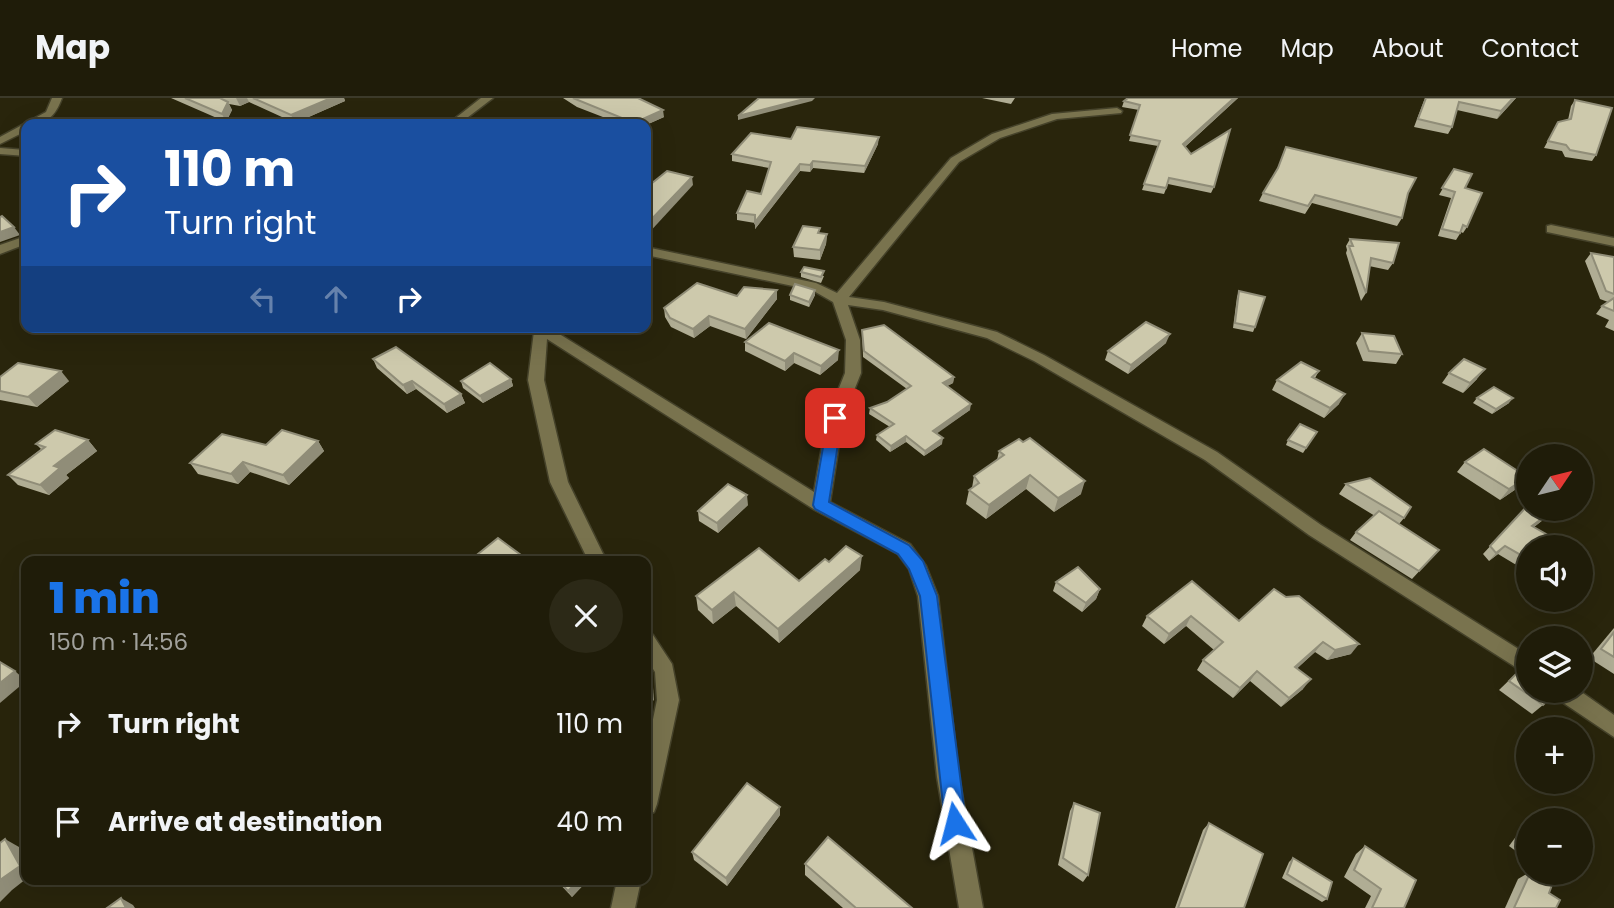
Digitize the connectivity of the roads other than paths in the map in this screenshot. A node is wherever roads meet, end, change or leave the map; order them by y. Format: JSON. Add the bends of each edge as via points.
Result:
{"nodes":[{"id":1,"x":57,"y":98,"type":"edge"},
{"id":2,"x":488,"y":98,"type":"edge"},
{"id":3,"x":1117,"y":111,"type":"dead end"},
{"id":4,"x":42,"y":119,"type":"edge"},
{"id":5,"x":460,"y":119,"type":"edge"},
{"id":6,"x":21,"y":130,"type":"edge"},
{"id":7,"x":0,"y":141,"type":"edge"},
{"id":8,"x":0,"y":151,"type":"edge"},
{"id":9,"x":21,"y":153,"type":"edge"},
{"id":10,"x":1551,"y":229,"type":"dead end"},
{"id":11,"x":21,"y":242,"type":"edge"},
{"id":12,"x":1614,"y":242,"type":"edge"},
{"id":13,"x":0,"y":250,"type":"edge"},
{"id":14,"x":651,"y":252,"type":"edge"},
{"id":15,"x":839,"y":300,"type":"junction"},
{"id":16,"x":540,"y":333,"type":"edge"},
{"id":17,"x":548,"y":333,"type":"edge"},
{"id":18,"x":821,"y":505,"type":"junction"},
{"id":19,"x":594,"y":556,"type":"edge"},
{"id":20,"x":651,"y":649,"type":"edge"},
{"id":21,"x":1516,"y":658,"type":"edge"},
{"id":22,"x":1580,"y":703,"type":"edge"},
{"id":23,"x":1614,"y":727,"type":"edge"},
{"id":24,"x":651,"y":780,"type":"edge"},
{"id":25,"x":628,"y":885,"type":"edge"},
{"id":26,"x":623,"y":908,"type":"edge"},
{"id":27,"x":971,"y":908,"type":"edge"}],
"edges":[{"from":1,"to":4,"type":"street","via":[[51,114]]},
{"from":2,"to":5,"type":"street"},
{"from":3,"to":15,"type":"street","via":[[1056,117],[996,136],[954,160]]},
{"from":6,"to":7,"type":"street"},
{"from":8,"to":9,"type":"street"},
{"from":10,"to":12,"type":"street"},
{"from":11,"to":13,"type":"street"},
{"from":14,"to":15,"type":"street","via":[[816,287]]},
{"from":15,"to":18,"type":"street","via":[[853,340],[853,373],[835,418]]},
{"from":15,"to":21,"type":"street","via":[[884,306],[992,335],[1039,358],[1211,456],[1315,530]]},
{"from":16,"to":19,"type":"street","via":[[536,380],[559,481]]},
{"from":17,"to":18,"type":"street"},
{"from":18,"to":27,"type":"street","via":[[904,549],[917,566],[928,596],[948,777]]},
{"from":20,"to":24,"type":"street","via":[[665,670],[668,700]]},
{"from":22,"to":23,"type":"street"},
{"from":25,"to":26,"type":"street"}]}
